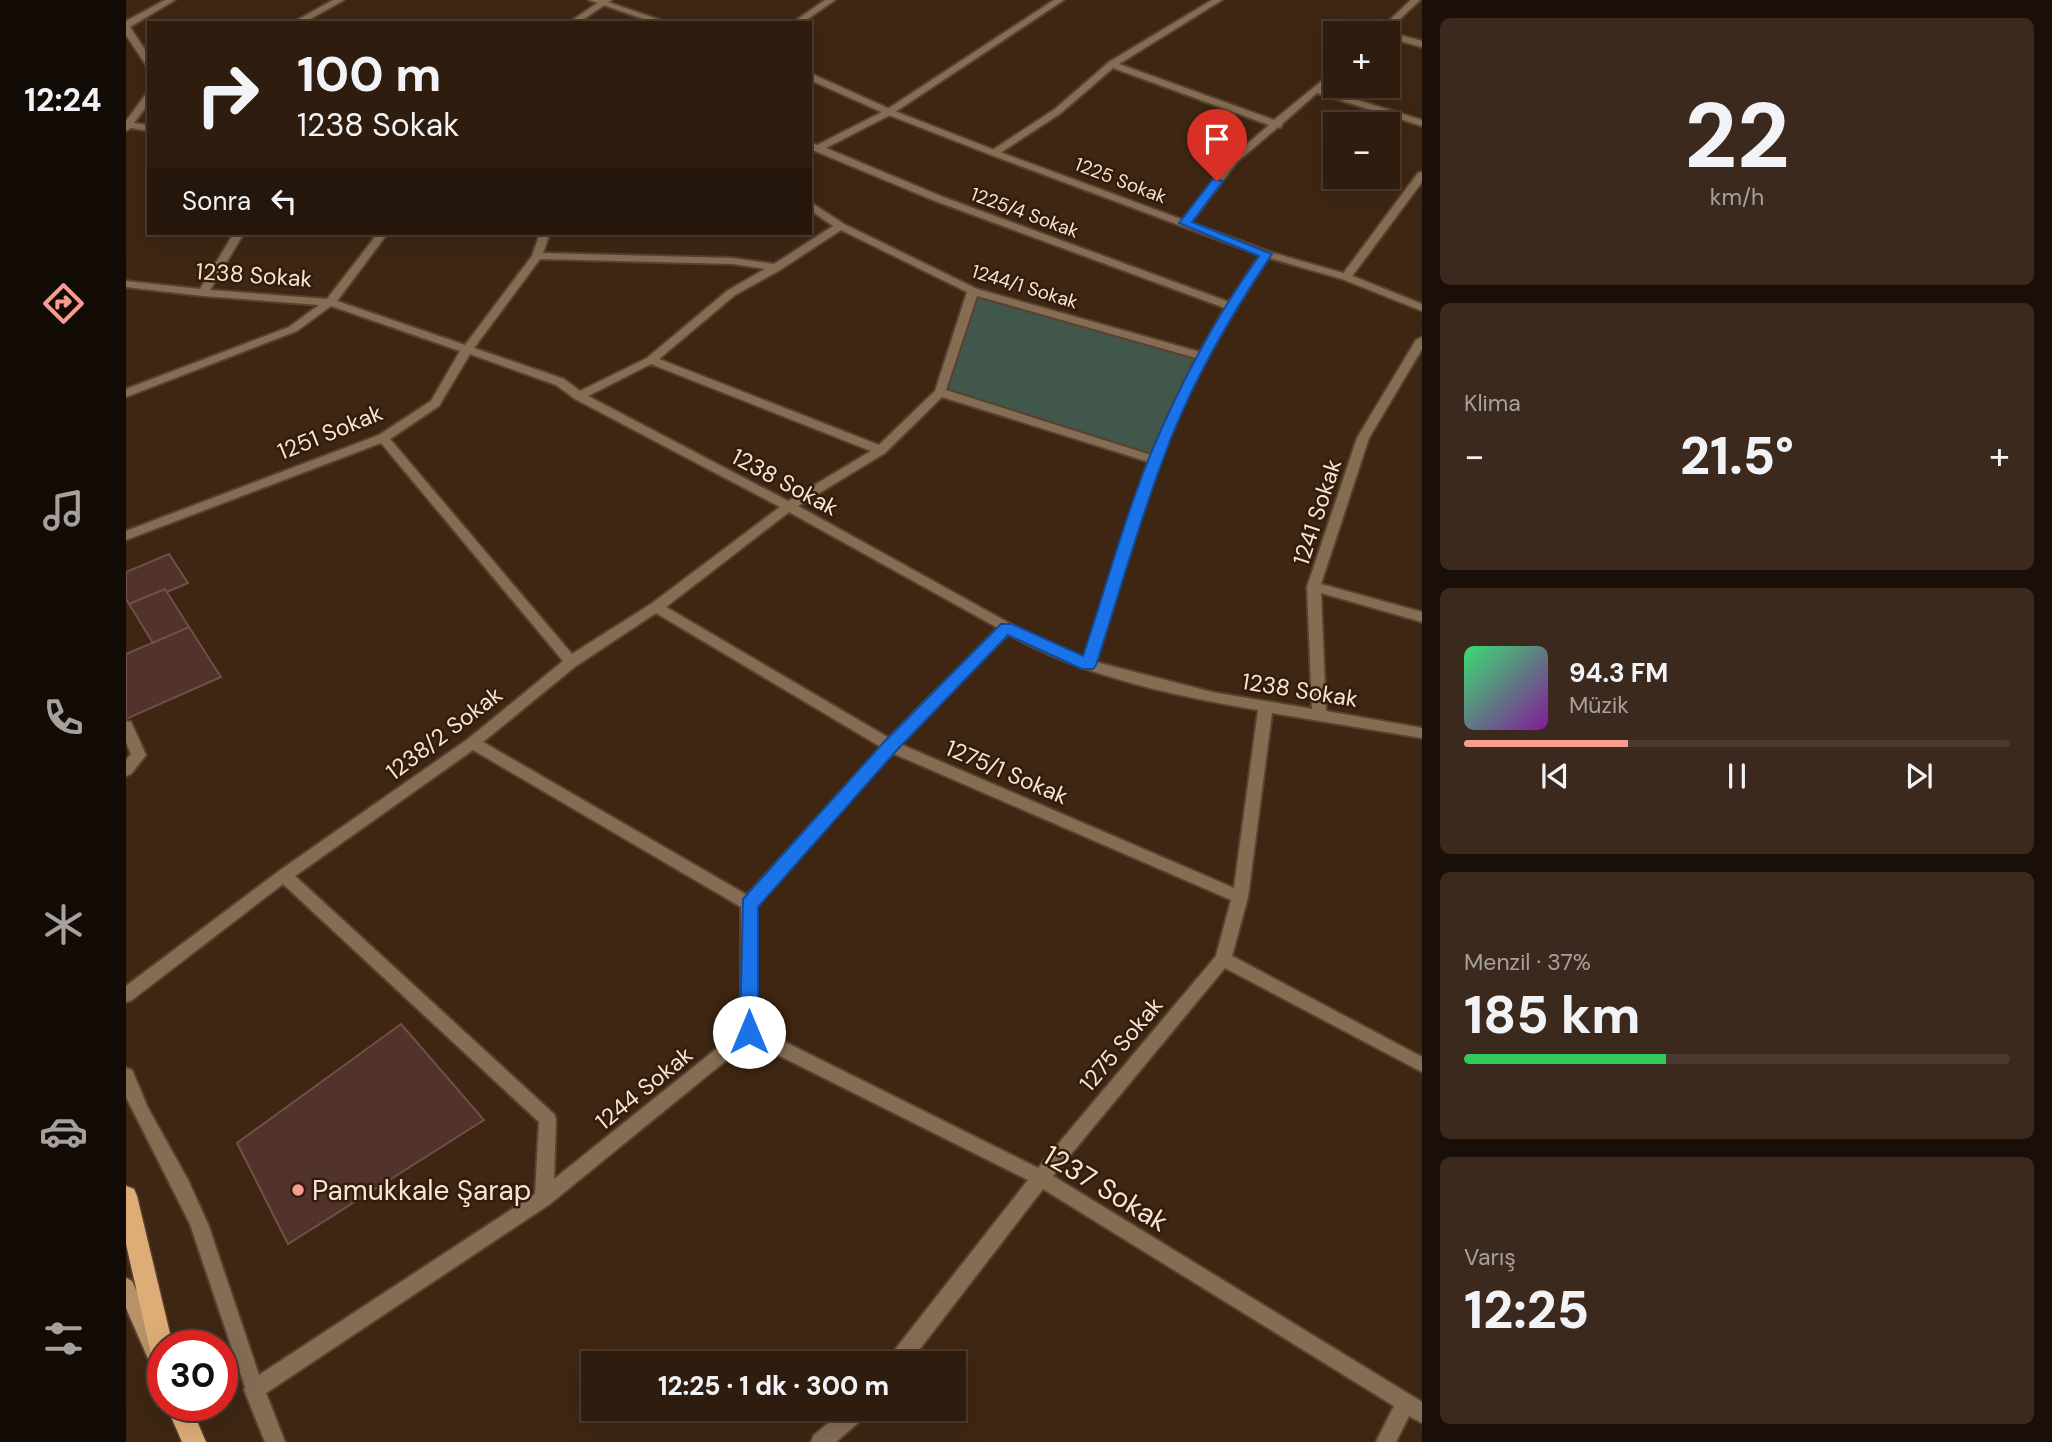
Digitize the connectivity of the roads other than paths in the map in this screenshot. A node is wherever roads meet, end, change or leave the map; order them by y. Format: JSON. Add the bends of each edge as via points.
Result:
{"nodes":[{"id":1,"x":171,"y":0,"type":"edge"},
{"id":2,"x":340,"y":0,"type":"edge"},
{"id":3,"x":831,"y":0,"type":"edge"},
{"id":4,"x":1059,"y":0,"type":"edge"},
{"id":5,"x":1218,"y":0,"type":"edge"},
{"id":6,"x":1416,"y":0,"type":"edge"},
{"id":7,"x":601,"y":1,"type":"edge"},
{"id":8,"x":300,"y":21,"type":"edge"},
{"id":9,"x":575,"y":21,"type":"edge"},
{"id":10,"x":659,"y":21,"type":"edge"},
{"id":11,"x":799,"y":21,"type":"edge"},
{"id":12,"x":1393,"y":21,"type":"edge"},
{"id":13,"x":126,"y":26,"type":"edge"},
{"id":14,"x":1400,"y":38,"type":"edge"},
{"id":15,"x":1422,"y":44,"type":"edge"},
{"id":16,"x":147,"y":60,"type":"edge"},
{"id":17,"x":1112,"y":64,"type":"junction"},
{"id":18,"x":812,"y":77,"type":"edge"},
{"id":19,"x":1323,"y":84,"type":"edge"},
{"id":20,"x":1316,"y":90,"type":"junction"},
{"id":21,"x":147,"y":99,"type":"edge"},
{"id":22,"x":889,"y":112,"type":"junction"},
{"id":23,"x":1422,"y":123,"type":"edge"},
{"id":24,"x":1278,"y":125,"type":"junction"},
{"id":25,"x":127,"y":126,"type":"edge"},
{"id":26,"x":147,"y":128,"type":"edge"},
{"id":27,"x":814,"y":147,"type":"edge"},
{"id":28,"x":994,"y":153,"type":"junction"},
{"id":29,"x":1422,"y":175,"type":"edge"},
{"id":30,"x":812,"y":206,"type":"edge"},
{"id":31,"x":1185,"y":223,"type":"junction"},
{"id":32,"x":840,"y":226,"type":"junction"},
{"id":33,"x":238,"y":235,"type":"edge"},
{"id":34,"x":381,"y":235,"type":"edge"},
{"id":35,"x":544,"y":235,"type":"edge"},
{"id":36,"x":1266,"y":254,"type":"junction"},
{"id":37,"x":537,"y":256,"type":"junction"},
{"id":38,"x":776,"y":268,"type":"junction"},
{"id":39,"x":1346,"y":277,"type":"junction"},
{"id":40,"x":126,"y":284,"type":"edge"},
{"id":41,"x":973,"y":291,"type":"junction"},
{"id":42,"x":203,"y":293,"type":"junction"},
{"id":43,"x":330,"y":302,"type":"junction"},
{"id":44,"x":1230,"y":306,"type":"junction"},
{"id":45,"x":1422,"y":308,"type":"edge"},
{"id":46,"x":1422,"y":340,"type":"edge"},
{"id":47,"x":466,"y":351,"type":"junction"},
{"id":48,"x":1202,"y":356,"type":"junction"},
{"id":49,"x":650,"y":360,"type":"junction"},
{"id":50,"x":940,"y":392,"type":"junction"},
{"id":51,"x":126,"y":393,"type":"edge"},
{"id":52,"x":579,"y":396,"type":"junction"},
{"id":53,"x":383,"y":438,"type":"junction"},
{"id":54,"x":881,"y":450,"type":"junction"},
{"id":55,"x":1155,"y":460,"type":"junction"},
{"id":56,"x":788,"y":507,"type":"junction"},
{"id":57,"x":126,"y":536,"type":"edge"},
{"id":58,"x":1314,"y":587,"type":"junction"},
{"id":59,"x":656,"y":607,"type":"junction"},
{"id":60,"x":1422,"y":617,"type":"edge"},
{"id":61,"x":1006,"y":628,"type":"junction"},
{"id":62,"x":571,"y":662,"type":"junction"},
{"id":63,"x":1088,"y":665,"type":"junction"},
{"id":64,"x":1266,"y":706,"type":"junction"},
{"id":65,"x":1318,"y":714,"type":"junction"},
{"id":66,"x":126,"y":726,"type":"edge"},
{"id":67,"x":1422,"y":733,"type":"edge"},
{"id":68,"x":473,"y":743,"type":"junction"},
{"id":69,"x":890,"y":747,"type":"junction"},
{"id":70,"x":126,"y":770,"type":"edge"},
{"id":71,"x":284,"y":875,"type":"junction"},
{"id":72,"x":1240,"y":897,"type":"junction"},
{"id":73,"x":750,"y":904,"type":"junction"},
{"id":74,"x":1223,"y":959,"type":"junction"},
{"id":75,"x":126,"y":995,"type":"edge"},
{"id":76,"x":749,"y":1032,"type":"junction"},
{"id":77,"x":1422,"y":1065,"type":"edge"},
{"id":78,"x":126,"y":1075,"type":"edge"},
{"id":79,"x":1041,"y":1178,"type":"junction"},
{"id":80,"x":126,"y":1196,"type":"edge"},
{"id":81,"x":544,"y":1198,"type":"junction"},
{"id":82,"x":126,"y":1287,"type":"edge"},
{"id":83,"x":157,"y":1330,"type":"edge"},
{"id":84,"x":147,"y":1334,"type":"edge"},
{"id":85,"x":906,"y":1351,"type":"edge"},
{"id":86,"x":253,"y":1391,"type":"junction"},
{"id":87,"x":1405,"y":1404,"type":"junction"},
{"id":88,"x":1422,"y":1413,"type":"edge"},
{"id":89,"x":185,"y":1421,"type":"edge"},
{"id":90,"x":845,"y":1421,"type":"edge"},
{"id":91,"x":194,"y":1442,"type":"edge"},
{"id":92,"x":275,"y":1442,"type":"edge"},
{"id":93,"x":821,"y":1442,"type":"edge"},
{"id":94,"x":1386,"y":1442,"type":"edge"}],
"edges":[{"from":1,"to":13,"type":"street"},
{"from":2,"to":8,"type":"street"},
{"from":3,"to":11,"type":"street"},
{"from":4,"to":22,"type":"street"},
{"from":5,"to":17,"type":"street"},
{"from":6,"to":12,"type":"street"},
{"from":7,"to":9,"type":"street"},
{"from":7,"to":10,"type":"street"},
{"from":13,"to":16,"type":"street"},
{"from":14,"to":15,"type":"street"},
{"from":17,"to":24,"type":"street"},
{"from":17,"to":28,"type":"street","via":[[1058,111]]},
{"from":18,"to":22,"type":"street","name":"1225 Sokak"},
{"from":19,"to":20,"type":"street"},
{"from":20,"to":23,"type":"street"},
{"from":20,"to":24,"type":"street"},
{"from":21,"to":25,"type":"street"},
{"from":22,"to":27,"type":"street"},
{"from":22,"to":28,"type":"street","name":"1225 Sokak"},
{"from":24,"to":31,"type":"street","via":[[1234,160]]},
{"from":25,"to":26,"type":"street"},
{"from":27,"to":44,"type":"street","name":"1225/4 Sokak","via":[[939,199]]},
{"from":28,"to":31,"type":"street","name":"1225 Sokak"},
{"from":29,"to":39,"type":"street"},
{"from":30,"to":32,"type":"street","name":"1244/1 Sokak"},
{"from":31,"to":36,"type":"street","name":"1225 Sokak"},
{"from":32,"to":38,"type":"street"},
{"from":32,"to":41,"type":"street","name":"1244/1 Sokak"},
{"from":33,"to":42,"type":"street"},
{"from":34,"to":43,"type":"street"},
{"from":35,"to":37,"type":"street","name":"1251 Sokak"},
{"from":36,"to":39,"type":"street","name":"1225 Sokak"},
{"from":36,"to":44,"type":"street"},
{"from":37,"to":38,"type":"street","via":[[733,261]]},
{"from":37,"to":47,"type":"street","name":"1251 Sokak"},
{"from":38,"to":49,"type":"street","via":[[731,293]]},
{"from":39,"to":45,"type":"street","name":"1225 Sokak"},
{"from":40,"to":42,"type":"street","name":"1238 Sokak"},
{"from":41,"to":48,"type":"street","name":"1244/1 Sokak"},
{"from":41,"to":50,"type":"street"},
{"from":42,"to":43,"type":"street","name":"1238 Sokak"},
{"from":43,"to":47,"type":"street","name":"1238 Sokak"},
{"from":43,"to":51,"type":"street","via":[[293,329]]},
{"from":44,"to":48,"type":"street"},
{"from":46,"to":58,"type":"street","name":"1241 Sokak","via":[[1363,438]]},
{"from":47,"to":52,"type":"street","name":"1238 Sokak","via":[[560,383]]},
{"from":47,"to":53,"type":"street","name":"1251 Sokak","via":[[435,403]]},
{"from":48,"to":55,"type":"street"},
{"from":49,"to":52,"type":"street"},
{"from":49,"to":54,"type":"street"},
{"from":50,"to":54,"type":"street","name":"1238/2 Sokak"},
{"from":50,"to":55,"type":"street"},
{"from":52,"to":56,"type":"street","name":"1238 Sokak"},
{"from":53,"to":57,"type":"street","name":"1251 Sokak"},
{"from":53,"to":62,"type":"street"},
{"from":54,"to":56,"type":"street","name":"1238/2 Sokak"},
{"from":55,"to":63,"type":"street"},
{"from":56,"to":59,"type":"street","name":"1238/2 Sokak"},
{"from":56,"to":61,"type":"street","name":"1238 Sokak"},
{"from":58,"to":60,"type":"street"},
{"from":58,"to":65,"type":"street","name":"1241 Sokak"},
{"from":59,"to":62,"type":"street","name":"1238/2 Sokak"},
{"from":59,"to":69,"type":"street","name":"1275/1 Sokak"},
{"from":61,"to":63,"type":"street","name":"1238 Sokak"},
{"from":61,"to":69,"type":"street"},
{"from":62,"to":68,"type":"street","name":"1238/2 Sokak"},
{"from":63,"to":64,"type":"street","name":"1238 Sokak"},
{"from":64,"to":65,"type":"street","name":"1238 Sokak"},
{"from":64,"to":72,"type":"street","name":"1275 Sokak"},
{"from":65,"to":67,"type":"street","name":"1238 Sokak"},
{"from":66,"to":70,"type":"street","via":[[139,755]]},
{"from":68,"to":71,"type":"street","name":"1238/2 Sokak"},
{"from":68,"to":73,"type":"street"},
{"from":69,"to":72,"type":"street","name":"1275/1 Sokak"},
{"from":69,"to":73,"type":"street"},
{"from":71,"to":75,"type":"street","name":"1238/2 Sokak"},
{"from":71,"to":81,"type":"street","via":[[548,1119]]},
{"from":72,"to":74,"type":"street","name":"1275 Sokak"},
{"from":73,"to":76,"type":"street"},
{"from":74,"to":77,"type":"street"},
{"from":74,"to":79,"type":"street","name":"1275 Sokak"},
{"from":76,"to":79,"type":"street","name":"1237 Sokak"},
{"from":76,"to":81,"type":"street","name":"1244 Sokak"},
{"from":78,"to":86,"type":"street","via":[[135,1104],[199,1223]]},
{"from":79,"to":85,"type":"street","name":"1275 Sokak"},
{"from":79,"to":87,"type":"street","name":"1237 Sokak"},
{"from":80,"to":83,"type":"main road"},
{"from":81,"to":86,"type":"street","name":"1244 Sokak"},
{"from":82,"to":84,"type":"main road"},
{"from":86,"to":92,"type":"street"},
{"from":87,"to":88,"type":"street","name":"1237 Sokak"},
{"from":87,"to":94,"type":"street"},
{"from":89,"to":91,"type":"main road"},
{"from":90,"to":93,"type":"street"}]}
